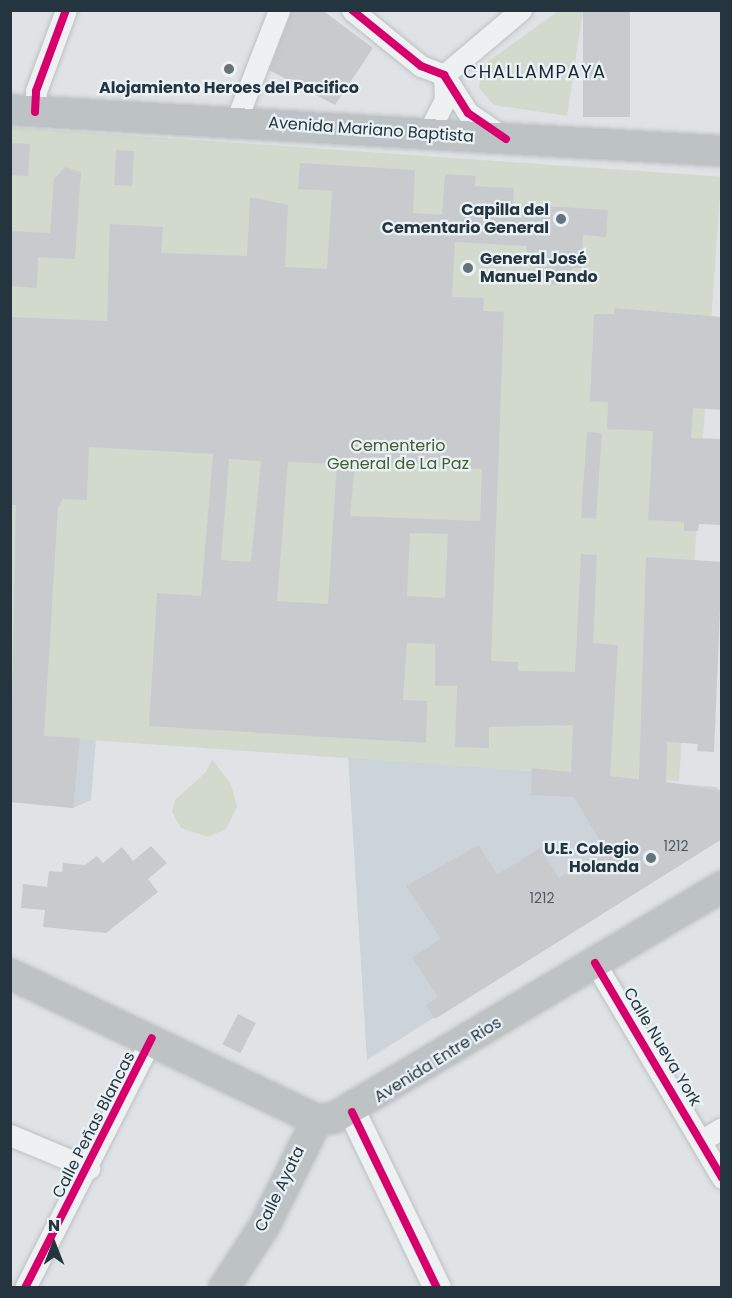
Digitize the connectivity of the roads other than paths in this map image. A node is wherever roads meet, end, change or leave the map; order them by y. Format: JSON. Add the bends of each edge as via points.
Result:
{"nodes":[{"id":1,"x":66,"y":10,"type":"edge"},
{"id":2,"x":279,"y":10,"type":"edge"},
{"id":3,"x":351,"y":10,"type":"edge"},
{"id":4,"x":521,"y":10,"type":"edge"},
{"id":5,"x":444,"y":75,"type":"junction"},
{"id":6,"x":23,"y":111,"type":"edge"},
{"id":7,"x":236,"y":121,"type":"junction"},
{"id":8,"x":428,"y":133,"type":"junction"},
{"id":9,"x":506,"y":140,"type":"junction"},
{"id":10,"x":722,"y":151,"type":"edge"},
{"id":11,"x":722,"y":887,"type":"edge"},
{"id":12,"x":595,"y":963,"type":"junction"},
{"id":13,"x":10,"y":974,"type":"edge"},
{"id":14,"x":152,"y":1038,"type":"junction"},
{"id":15,"x":352,"y":1112,"type":"junction"},
{"id":16,"x":317,"y":1120,"type":"junction"},
{"id":17,"x":722,"y":1128,"type":"edge"},
{"id":18,"x":10,"y":1135,"type":"edge"},
{"id":19,"x":702,"y":1140,"type":"junction"},
{"id":20,"x":89,"y":1168,"type":"junction"},
{"id":21,"x":722,"y":1178,"type":"edge"},
{"id":22,"x":25,"y":1287,"type":"edge"},
{"id":23,"x":224,"y":1287,"type":"edge"},
{"id":24,"x":437,"y":1287,"type":"edge"}],
"edges":[{"from":1,"to":6,"type":"street","via":[[36,91]]},
{"from":2,"to":7,"type":"street"},
{"from":3,"to":5,"type":"street","via":[[421,66]]},
{"from":4,"to":5,"type":"street"},
{"from":5,"to":8,"type":"street","via":[[445,100]]},
{"from":5,"to":9,"type":"street","via":[[468,113]]},
{"from":6,"to":7,"type":"main road","name":"Avenida Mariano Baptista"},
{"from":7,"to":8,"type":"main road","name":"Avenida Mariano Baptista"},
{"from":8,"to":9,"type":"main road","name":"Avenida Mariano Baptista"},
{"from":9,"to":10,"type":"main road","name":"Avenida Mariano Baptista"},
{"from":11,"to":12,"type":"main road","name":"Avenida Entre Rios"},
{"from":12,"to":15,"type":"main road","name":"Avenida Entre Rios"},
{"from":12,"to":19,"type":"street","name":"Calle Nueva York"},
{"from":13,"to":14,"type":"main road"},
{"from":14,"to":16,"type":"main road"},
{"from":14,"to":20,"type":"street","name":"Calle Peñas Blancas"},
{"from":15,"to":16,"type":"main road","name":"Avenida Entre Rios"},
{"from":15,"to":24,"type":"street"},
{"from":16,"to":23,"type":"main road","name":"Calle Ayata","via":[[265,1225]]},
{"from":17,"to":19,"type":"street"},
{"from":18,"to":20,"type":"street"},
{"from":19,"to":21,"type":"street","name":"Calle Nueva York"},
{"from":20,"to":22,"type":"street","name":"Calle Peñas Blancas"}]}
